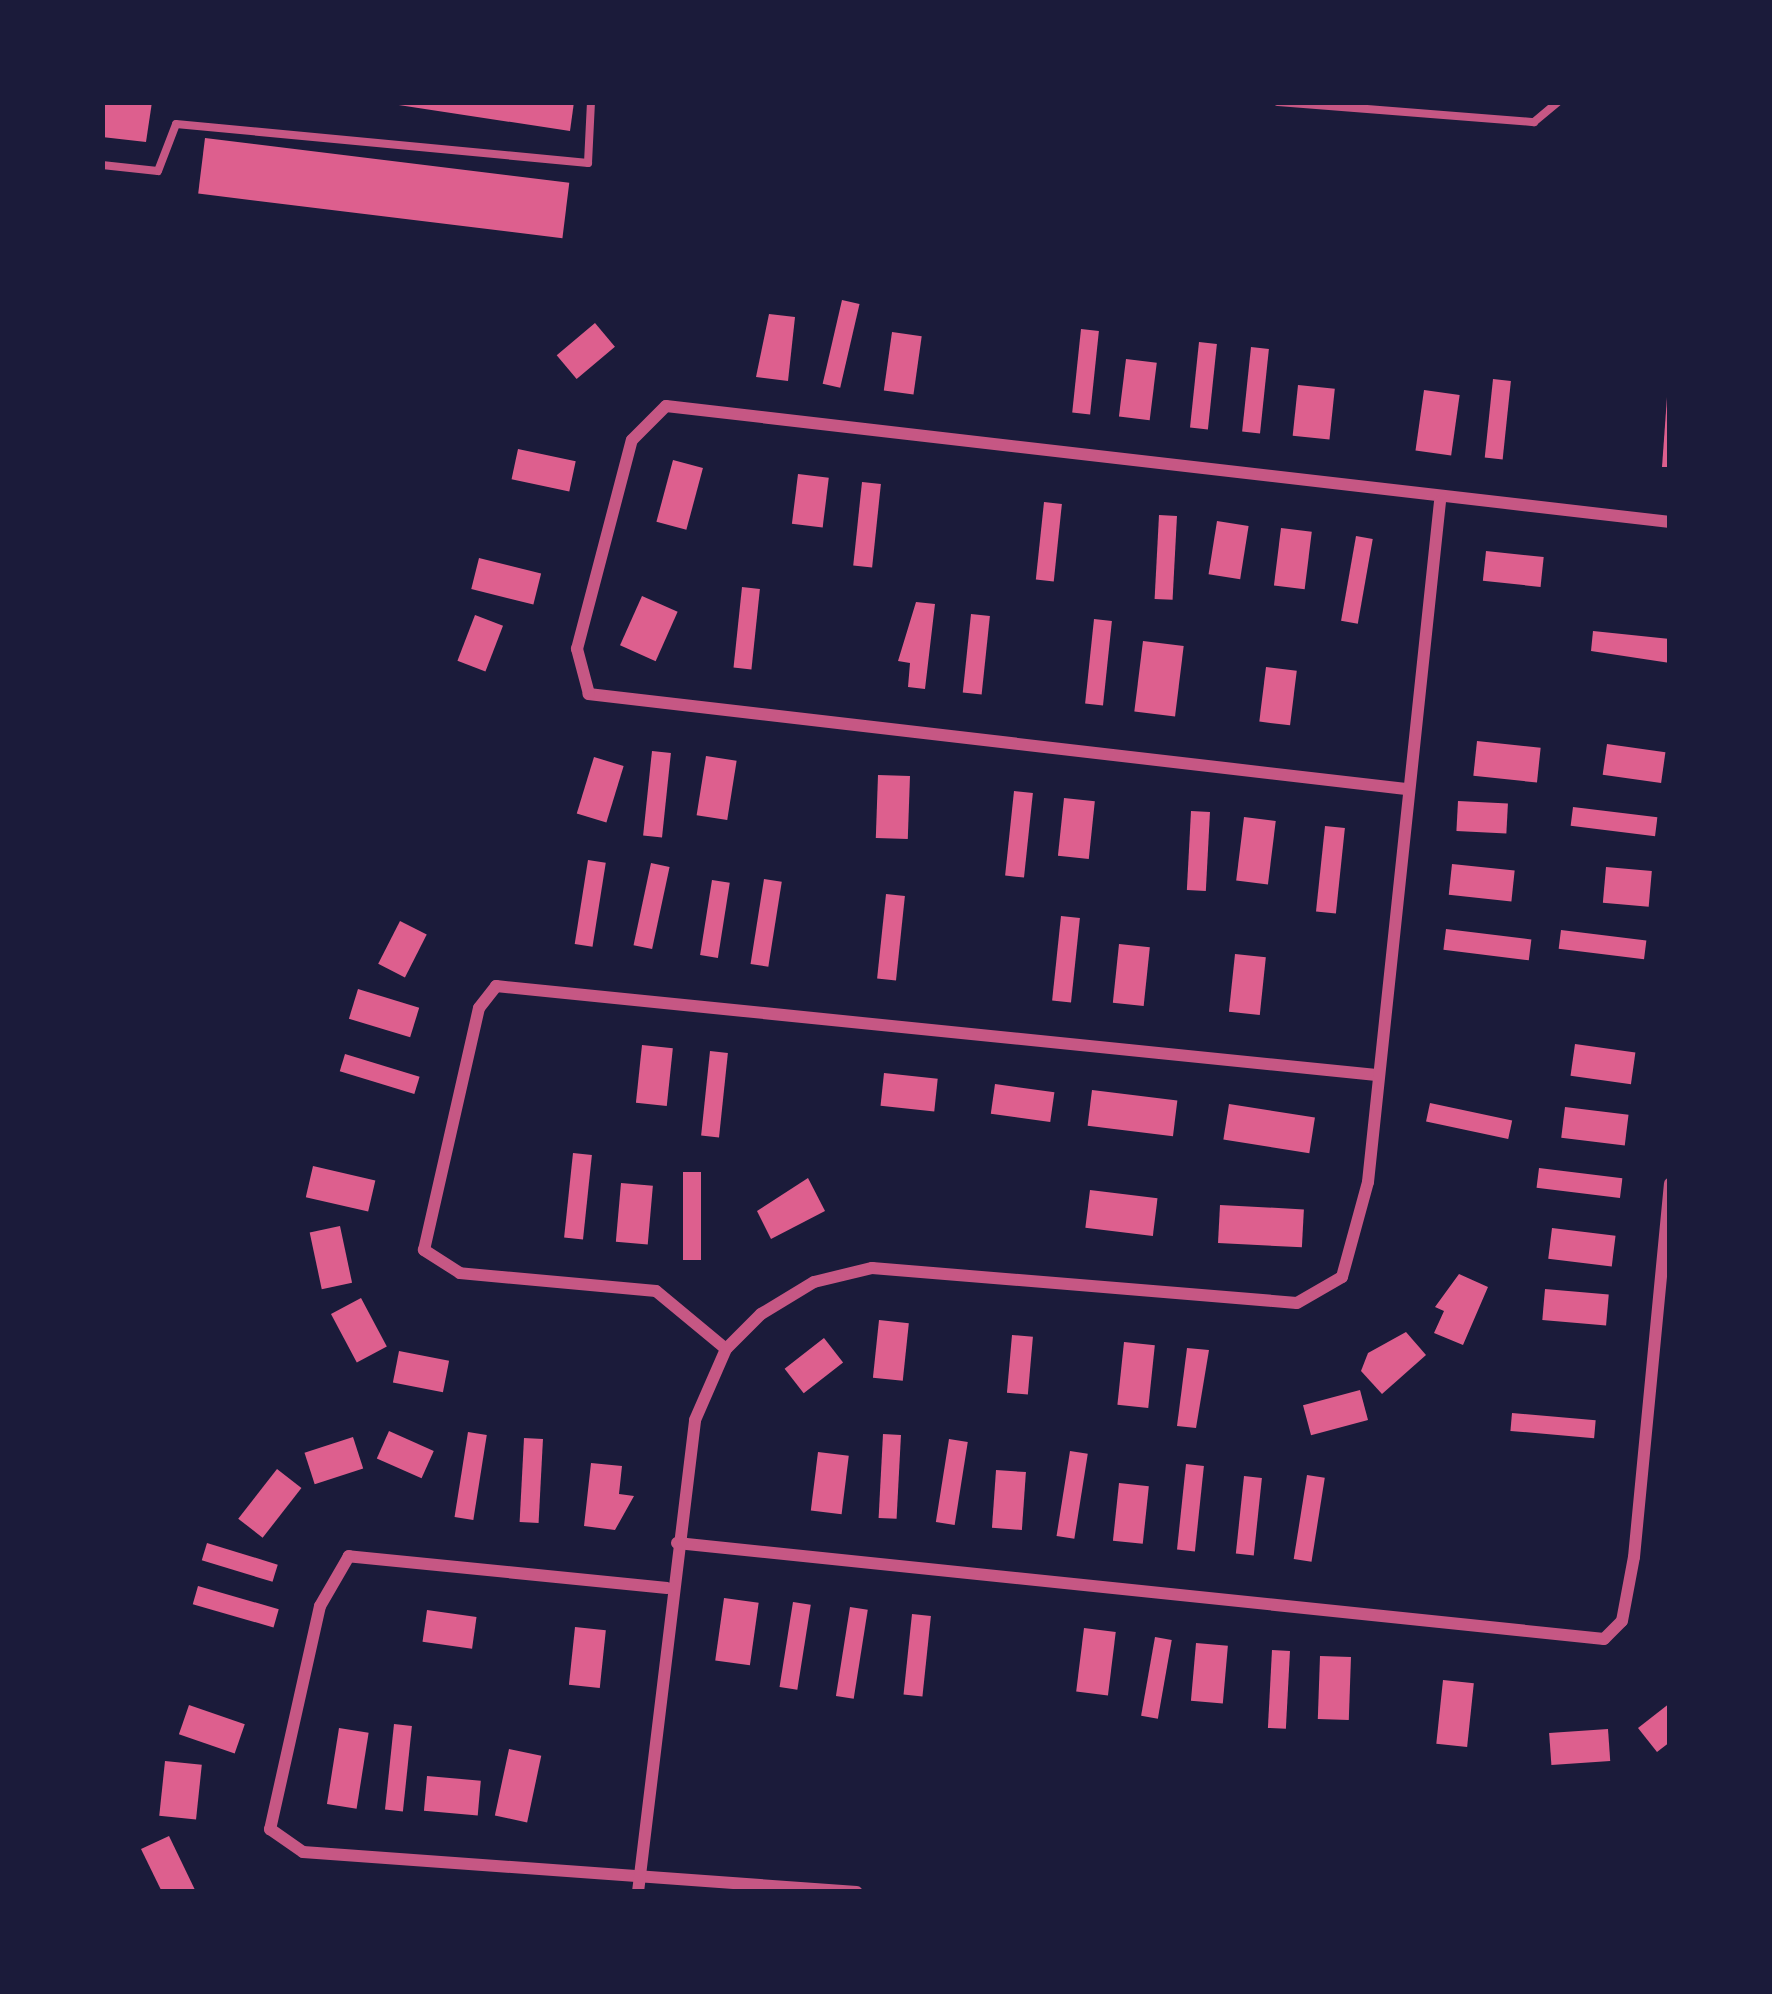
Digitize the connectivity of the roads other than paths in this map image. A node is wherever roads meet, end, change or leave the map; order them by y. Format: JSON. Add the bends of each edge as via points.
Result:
{"nodes":[{"id":1,"x":591,"y":102,"type":"edge"},
{"id":2,"x":1278,"y":102,"type":"edge"},
{"id":3,"x":1558,"y":102,"type":"edge"},
{"id":4,"x":1390,"y":106,"type":"edge"},
{"id":5,"x":102,"y":165,"type":"edge"},
{"id":6,"x":1440,"y":502,"type":"junction"},
{"id":7,"x":1670,"y":522,"type":"edge"},
{"id":8,"x":1406,"y":789,"type":"junction"},
{"id":9,"x":1378,"y":1075,"type":"junction"},
{"id":10,"x":1670,"y":1184,"type":"edge"},
{"id":11,"x":726,"y":1349,"type":"junction"},
{"id":12,"x":676,"y":1543,"type":"junction"},
{"id":13,"x":667,"y":1588,"type":"junction"},
{"id":14,"x":639,"y":1885,"type":"edge"},
{"id":15,"x":856,"y":1892,"type":"edge"}],
"edges":[{"from":1,"to":5,"type":"lane","via":[[588,163],[176,124],[158,171]]},
{"from":2,"to":4,"type":"lane"},
{"from":3,"to":4,"type":"lane","via":[[1534,122]]},
{"from":6,"to":7,"type":"street"},
{"from":6,"to":8,"type":"street"},
{"from":6,"to":8,"type":"street","via":[[666,406],[632,440],[575,664],[598,698]]},
{"from":8,"to":9,"type":"street"},
{"from":9,"to":11,"type":"street","via":[[1359,1234],[1342,1277],[1317,1301],[872,1268],[791,1293]]},
{"from":9,"to":11,"type":"street","via":[[508,982],[479,1007],[424,1221],[429,1256],[460,1274],[656,1291]]},
{"from":10,"to":12,"type":"street","via":[[1634,1557],[1622,1621],[1604,1639]]},
{"from":11,"to":12,"type":"street","via":[[694,1420]]},
{"from":12,"to":13,"type":"street"},
{"from":13,"to":14,"type":"street"},
{"from":13,"to":14,"type":"street","via":[[350,1556],[320,1606],[268,1804],[270,1829],[303,1852]]},
{"from":14,"to":15,"type":"street"}]}
